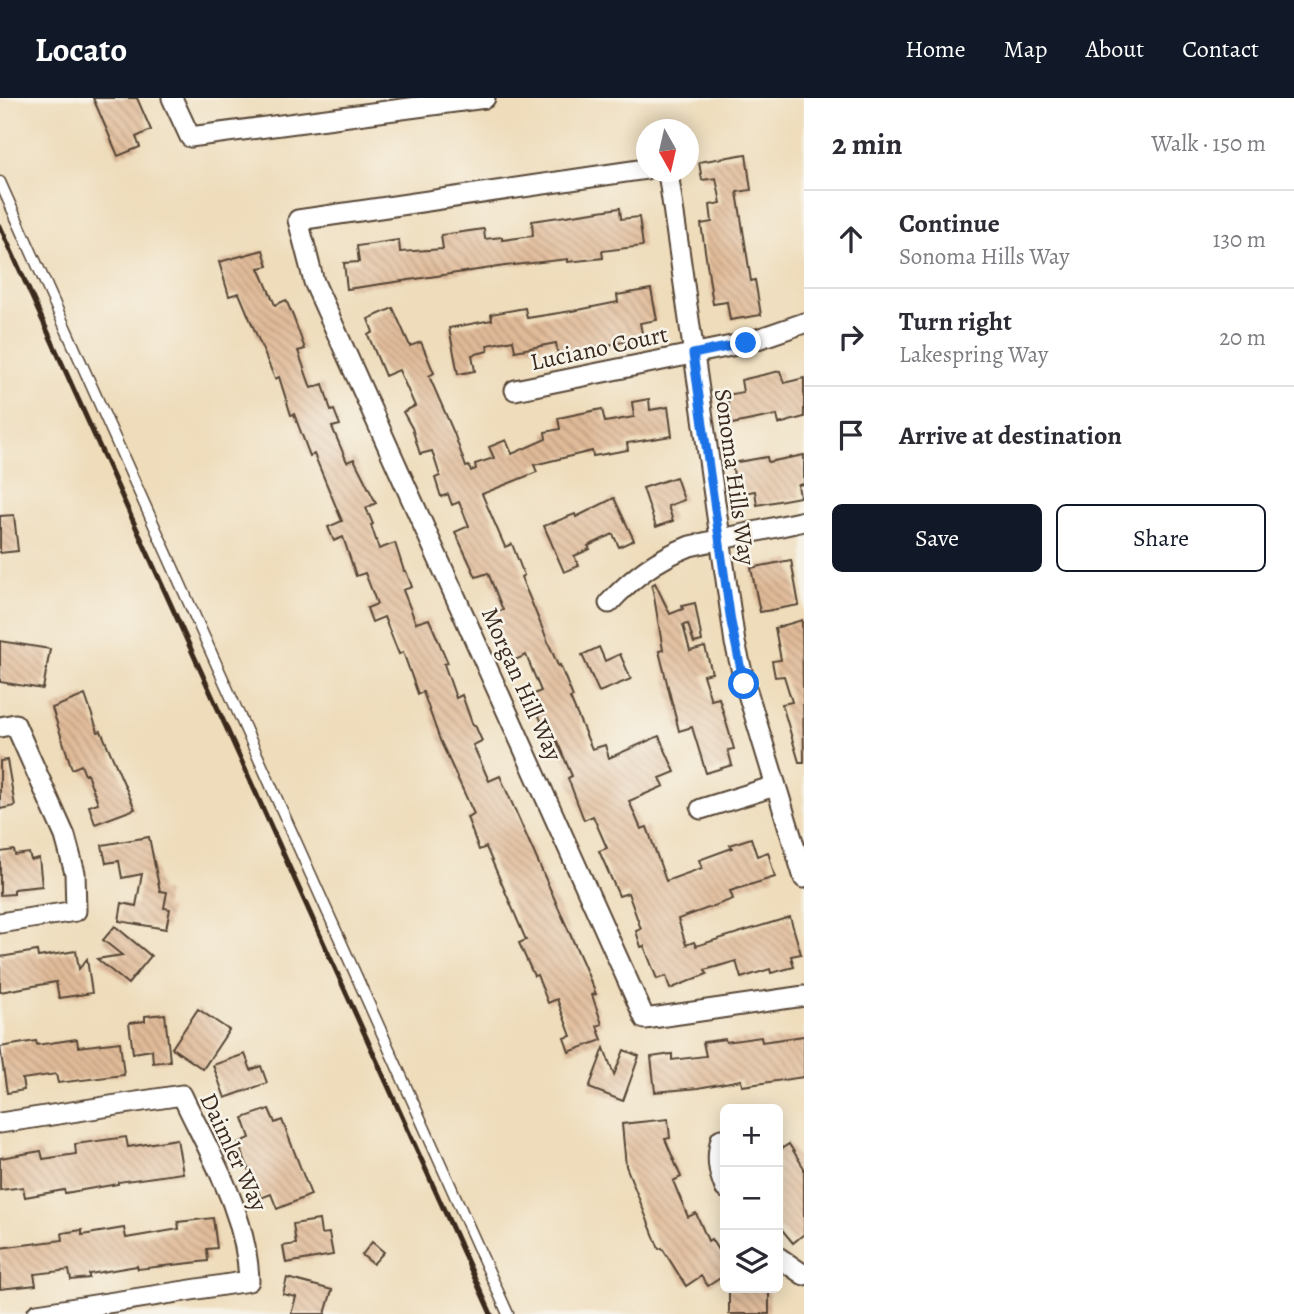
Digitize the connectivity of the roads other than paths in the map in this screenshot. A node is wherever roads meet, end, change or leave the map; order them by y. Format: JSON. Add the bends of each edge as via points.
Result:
{"nodes":[{"id":1,"x":173,"y":98,"type":"edge"},
{"id":2,"x":485,"y":98,"type":"edge"},
{"id":3,"x":367,"y":106,"type":"edge"},
{"id":4,"x":636,"y":170,"type":"edge"},
{"id":5,"x":0,"y":182,"type":"edge"},
{"id":6,"x":669,"y":182,"type":"edge"},
{"id":7,"x":804,"y":323,"type":"edge"},
{"id":8,"x":693,"y":354,"type":"junction"},
{"id":9,"x":515,"y":390,"type":"dead end"},
{"id":10,"x":804,"y":521,"type":"edge"},
{"id":11,"x":720,"y":540,"type":"junction"},
{"id":12,"x":609,"y":603,"type":"dead end"},
{"id":13,"x":0,"y":727,"type":"edge"},
{"id":14,"x":775,"y":786,"type":"junction"},
{"id":15,"x":701,"y":808,"type":"dead end"},
{"id":16,"x":804,"y":878,"type":"edge"},
{"id":17,"x":0,"y":923,"type":"edge"},
{"id":18,"x":804,"y":996,"type":"edge"},
{"id":19,"x":0,"y":1123,"type":"edge"},
{"id":20,"x":720,"y":1146,"type":"edge"},
{"id":21,"x":720,"y":1176,"type":"edge"},
{"id":22,"x":783,"y":1260,"type":"edge"},
{"id":23,"x":804,"y":1275,"type":"edge"},
{"id":24,"x":37,"y":1314,"type":"edge"},
{"id":25,"x":508,"y":1314,"type":"edge"}],
"edges":[{"from":1,"to":3,"type":"street","via":[[190,137]]},
{"from":2,"to":3,"type":"street"},
{"from":4,"to":18,"type":"street","name":"Morgan Hill Way","via":[[298,220],[314,282],[645,1019]]},
{"from":5,"to":25,"type":"lane"},
{"from":6,"to":8,"type":"street","name":"Sonoma Hills Way"},
{"from":7,"to":8,"type":"street","name":"Luciano Court","via":[[764,338]]},
{"from":8,"to":9,"type":"street","name":"Luciano Court"},
{"from":8,"to":11,"type":"street","name":"Sonoma Hills Way"},
{"from":10,"to":11,"type":"street"},
{"from":11,"to":12,"type":"street","via":[[662,558],[628,582]]},
{"from":11,"to":14,"type":"street","name":"Sonoma Hills Way","via":[[737,653]]},
{"from":13,"to":17,"type":"street","via":[[15,724],[65,836],[76,884],[76,911]]},
{"from":14,"to":15,"type":"street"},
{"from":14,"to":16,"type":"street","name":"Sonoma Hills Way"},
{"from":19,"to":24,"type":"street","name":"Daimler Way","via":[[182,1095],[235,1206],[246,1243],[250,1281]]},
{"from":20,"to":21,"type":"street"},
{"from":22,"to":23,"type":"street"}]}
